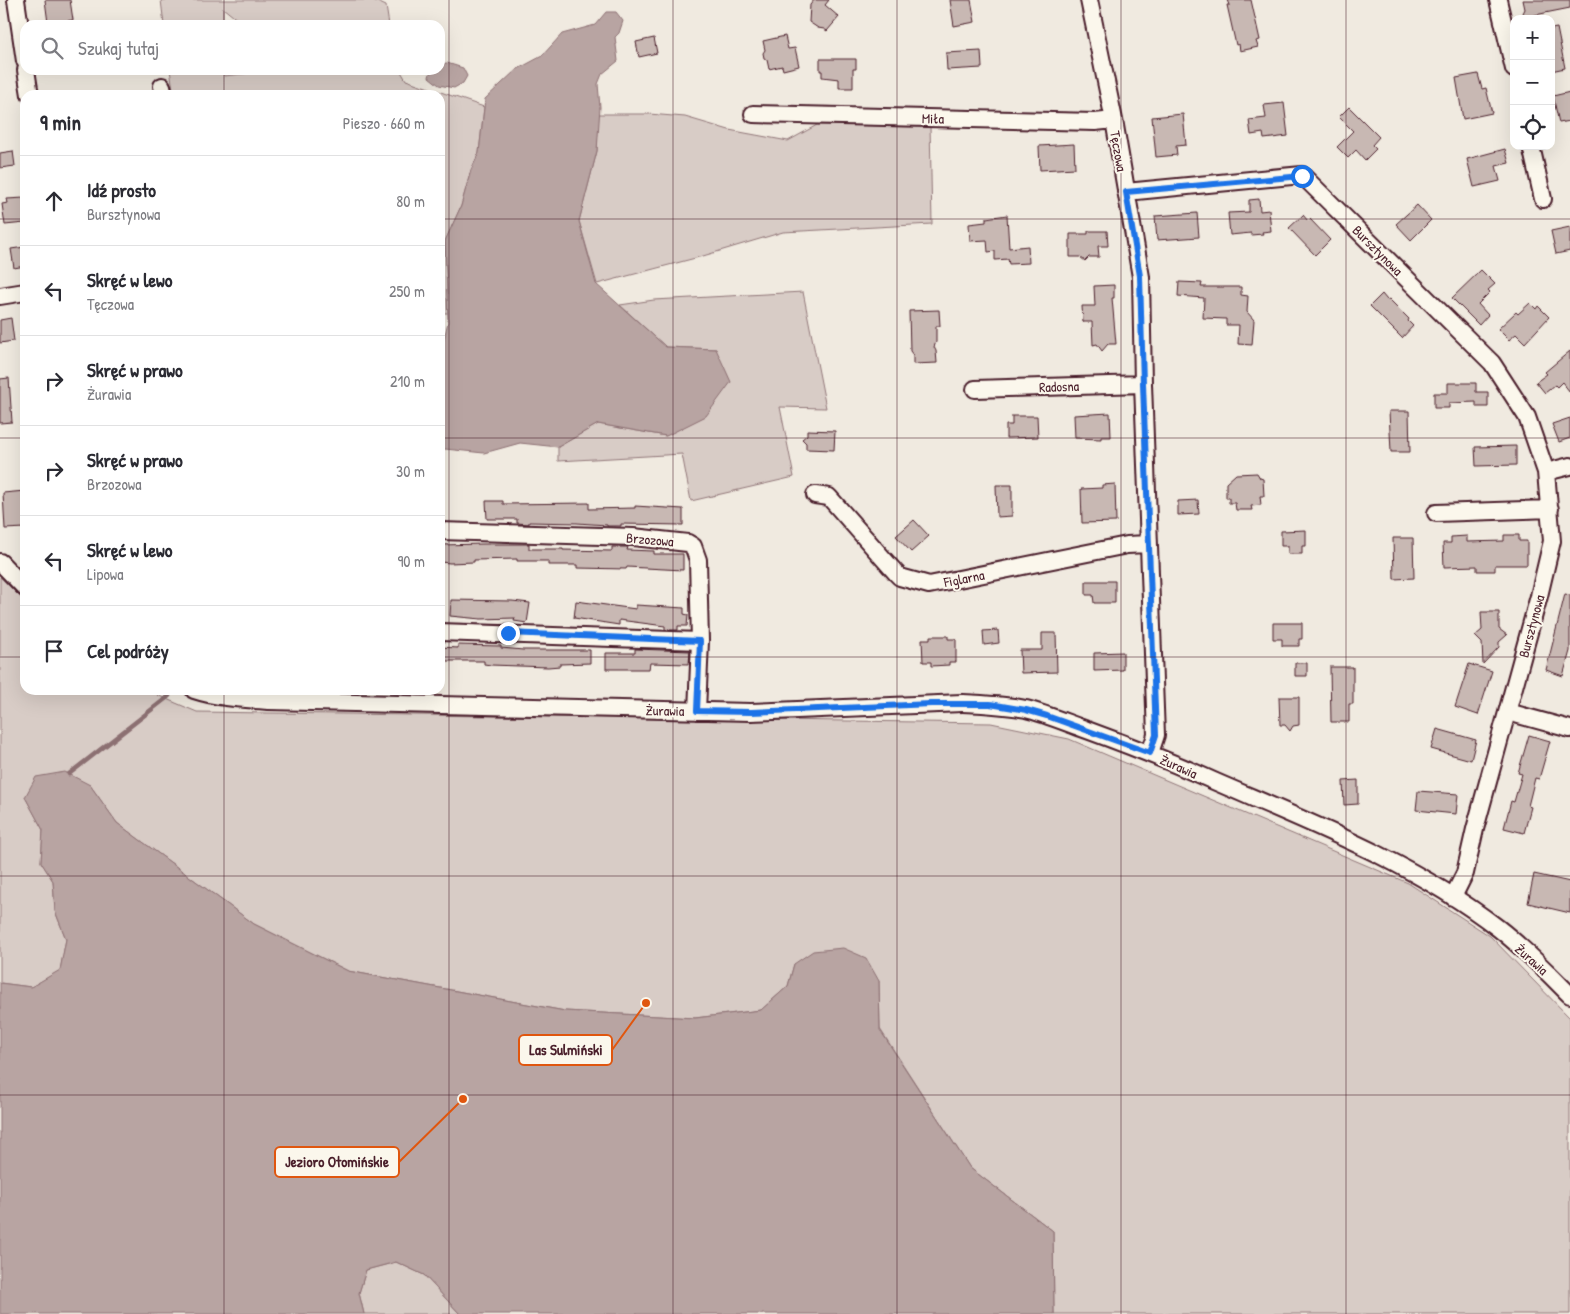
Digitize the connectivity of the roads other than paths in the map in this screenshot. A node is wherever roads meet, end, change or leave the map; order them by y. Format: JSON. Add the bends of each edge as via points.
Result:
{"nodes":[{"id":1,"x":16,"y":0,"type":"edge"},
{"id":2,"x":1089,"y":0,"type":"edge"},
{"id":3,"x":1498,"y":0,"type":"edge"},
{"id":4,"x":20,"y":27,"type":"edge"},
{"id":5,"x":1512,"y":60,"type":"edge"},
{"id":6,"x":27,"y":75,"type":"edge"},
{"id":7,"x":29,"y":90,"type":"edge"},
{"id":8,"x":752,"y":114,"type":"dead end"},
{"id":9,"x":1114,"y":120,"type":"junction"},
{"id":10,"x":1532,"y":150,"type":"edge"},
{"id":11,"x":1126,"y":192,"type":"junction"},
{"id":12,"x":1543,"y":199,"type":"dead end"},
{"id":13,"x":20,"y":293,"type":"edge"},
{"id":14,"x":0,"y":296,"type":"edge"},
{"id":15,"x":1143,"y":384,"type":"junction"},
{"id":16,"x":975,"y":389,"type":"dead end"},
{"id":17,"x":1570,"y":466,"type":"edge"},
{"id":18,"x":1546,"y":472,"type":"junction"},
{"id":19,"x":815,"y":496,"type":"dead end"},
{"id":20,"x":1550,"y":509,"type":"junction"},
{"id":21,"x":1436,"y":513,"type":"dead end"},
{"id":22,"x":445,"y":531,"type":"edge"},
{"id":23,"x":1148,"y":544,"type":"junction"},
{"id":24,"x":0,"y":562,"type":"edge"},
{"id":25,"x":20,"y":583,"type":"edge"},
{"id":26,"x":445,"y":632,"type":"edge"},
{"id":27,"x":700,"y":641,"type":"junction"},
{"id":28,"x":212,"y":695,"type":"edge"},
{"id":29,"x":697,"y":711,"type":"junction"},
{"id":30,"x":1508,"y":712,"type":"junction"},
{"id":31,"x":1570,"y":729,"type":"edge"},
{"id":32,"x":1150,"y":753,"type":"junction"},
{"id":33,"x":1453,"y":897,"type":"junction"},
{"id":34,"x":1570,"y":995,"type":"edge"}],
"edges":[{"from":1,"to":4,"type":"street"},
{"from":2,"to":9,"type":"street","name":"Tęczowa"},
{"from":3,"to":5,"type":"street"},
{"from":6,"to":7,"type":"street"},
{"from":8,"to":9,"type":"street","name":"Miła"},
{"from":9,"to":11,"type":"street","name":"Tęczowa"},
{"from":10,"to":12,"type":"street"},
{"from":11,"to":15,"type":"street","name":"Tęczowa","via":[[1140,276]]},
{"from":11,"to":18,"type":"street","name":"Bursztynowa","via":[[1302,176],[1492,363],[1527,417]]},
{"from":13,"to":14,"type":"street"},
{"from":15,"to":16,"type":"street","name":"Radosna"},
{"from":15,"to":23,"type":"street","name":"Tęczowa"},
{"from":17,"to":18,"type":"street"},
{"from":18,"to":20,"type":"street","name":"Bursztynowa"},
{"from":19,"to":23,"type":"street","name":"Figlarna","via":[[829,497],[900,577],[929,585],[1127,545]]},
{"from":20,"to":21,"type":"street"},
{"from":20,"to":30,"type":"street","name":"Bursztynowa","via":[[1552,541]]},
{"from":22,"to":27,"type":"street","name":"Brzozowa","via":[[633,537],[688,543],[693,546],[698,560]]},
{"from":23,"to":32,"type":"street","name":"Tęczowa","via":[[1156,735]]},
{"from":24,"to":25,"type":"street"},
{"from":26,"to":27,"type":"street"},
{"from":27,"to":29,"type":"street","name":"Brzozowa"},
{"from":28,"to":29,"type":"street","name":"Żurawia","via":[[269,700]]},
{"from":29,"to":32,"type":"street","name":"Żurawia","via":[[990,704],[1047,716]]},
{"from":30,"to":31,"type":"street"},
{"from":30,"to":33,"type":"street","name":"Bursztynowa","via":[[1465,873]]},
{"from":32,"to":33,"type":"street","name":"Żurawia","via":[[1380,855]]},
{"from":33,"to":34,"type":"street","name":"Żurawia","via":[[1498,928]]}]}
